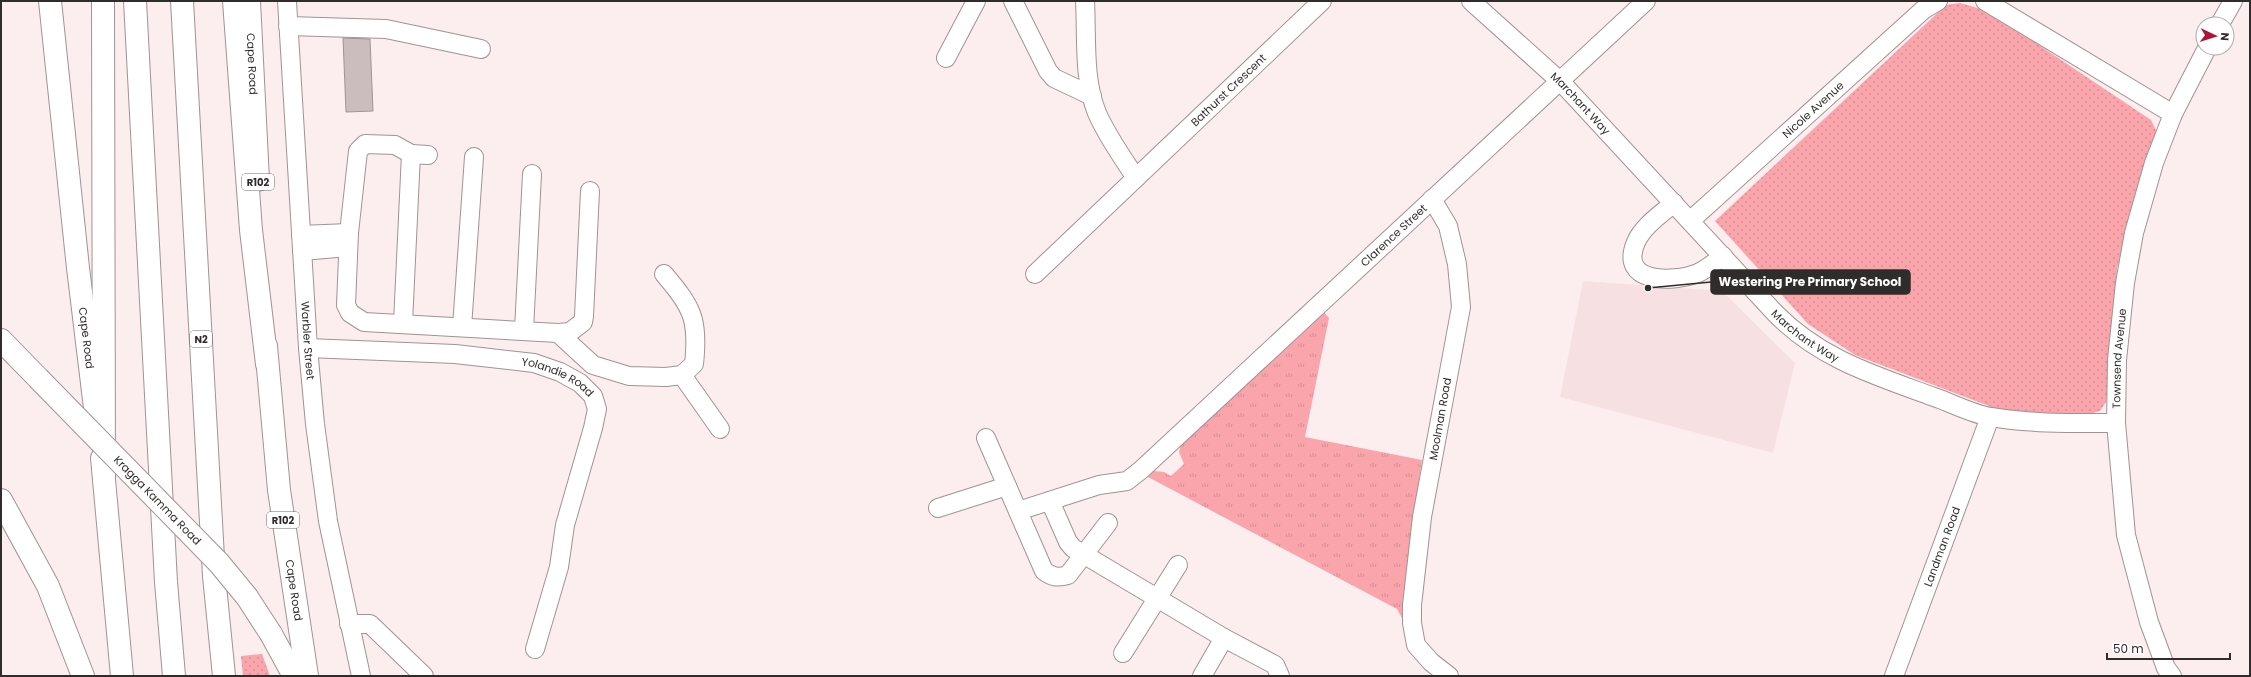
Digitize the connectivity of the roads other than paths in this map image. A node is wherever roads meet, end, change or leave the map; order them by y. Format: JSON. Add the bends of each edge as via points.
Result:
{"nodes":[{"id":1,"x":50,"y":1,"type":"edge"},
{"id":2,"x":103,"y":1,"type":"edge"},
{"id":3,"x":135,"y":1,"type":"edge"},
{"id":4,"x":182,"y":1,"type":"edge"},
{"id":5,"x":234,"y":1,"type":"edge"},
{"id":6,"x":248,"y":1,"type":"edge"},
{"id":7,"x":287,"y":1,"type":"edge"},
{"id":8,"x":976,"y":1,"type":"edge"},
{"id":9,"x":1013,"y":1,"type":"edge"},
{"id":10,"x":1085,"y":1,"type":"edge"},
{"id":11,"x":1322,"y":1,"type":"edge"},
{"id":12,"x":1471,"y":1,"type":"edge"},
{"id":13,"x":1646,"y":1,"type":"edge"},
{"id":14,"x":1938,"y":1,"type":"edge"},
{"id":15,"x":1986,"y":1,"type":"edge"},
{"id":16,"x":2233,"y":1,"type":"edge"},
{"id":17,"x":2225,"y":16,"type":"edge"},
{"id":18,"x":288,"y":26,"type":"junction"},
{"id":19,"x":482,"y":49,"type":"dead end"},
{"id":20,"x":2203,"y":56,"type":"edge"},
{"id":21,"x":946,"y":58,"type":"dead end"},
{"id":22,"x":1561,"y":82,"type":"junction"},
{"id":23,"x":1092,"y":96,"type":"junction"},
{"id":24,"x":2173,"y":114,"type":"junction"},
{"id":25,"x":474,"y":156,"type":"dead end"},
{"id":26,"x":532,"y":174,"type":"dead end"},
{"id":27,"x":1136,"y":178,"type":"junction"},
{"id":28,"x":590,"y":191,"type":"dead end"},
{"id":29,"x":1432,"y":198,"type":"junction"},
{"id":30,"x":1674,"y":203,"type":"junction"},
{"id":31,"x":1690,"y":220,"type":"junction"},
{"id":32,"x":349,"y":240,"type":"junction"},
{"id":33,"x":301,"y":243,"type":"junction"},
{"id":34,"x":1723,"y":256,"type":"junction"},
{"id":35,"x":664,"y":274,"type":"dead end"},
{"id":36,"x":1035,"y":274,"type":"dead end"},
{"id":37,"x":403,"y":323,"type":"junction"},
{"id":38,"x":462,"y":327,"type":"junction"},
{"id":39,"x":524,"y":330,"type":"junction"},
{"id":40,"x":558,"y":333,"type":"junction"},
{"id":41,"x":1,"y":340,"type":"edge"},
{"id":42,"x":308,"y":348,"type":"junction"},
{"id":43,"x":267,"y":364,"type":"junction"},
{"id":44,"x":682,"y":375,"type":"junction"},
{"id":45,"x":1990,"y":417,"type":"junction"},
{"id":46,"x":2116,"y":423,"type":"junction"},
{"id":47,"x":720,"y":429,"type":"dead end"},
{"id":48,"x":986,"y":438,"type":"dead end"},
{"id":49,"x":104,"y":478,"type":"junction"},
{"id":50,"x":1007,"y":486,"type":"junction"},
{"id":51,"x":1,"y":500,"type":"edge"},
{"id":52,"x":1050,"y":501,"type":"junction"},
{"id":53,"x":938,"y":508,"type":"dead end"},
{"id":54,"x":1018,"y":512,"type":"junction"},
{"id":55,"x":1108,"y":523,"type":"dead end"},
{"id":56,"x":1083,"y":554,"type":"junction"},
{"id":57,"x":1178,"y":565,"type":"dead end"},
{"id":58,"x":1158,"y":599,"type":"junction"},
{"id":59,"x":349,"y":624,"type":"junction"},
{"id":60,"x":1224,"y":638,"type":"junction"},
{"id":61,"x":534,"y":649,"type":"dead end"},
{"id":62,"x":1124,"y":652,"type":"dead end"},
{"id":63,"x":83,"y":676,"type":"edge"},
{"id":64,"x":122,"y":676,"type":"edge"},
{"id":65,"x":174,"y":676,"type":"edge"},
{"id":66,"x":224,"y":676,"type":"edge"},
{"id":67,"x":294,"y":676,"type":"edge"},
{"id":68,"x":307,"y":676,"type":"edge"},
{"id":69,"x":361,"y":676,"type":"edge"},
{"id":70,"x":424,"y":676,"type":"edge"},
{"id":71,"x":1202,"y":676,"type":"edge"},
{"id":72,"x":1280,"y":676,"type":"edge"},
{"id":73,"x":1449,"y":676,"type":"edge"},
{"id":74,"x":1894,"y":676,"type":"edge"},
{"id":75,"x":2172,"y":676,"type":"edge"}],
"edges":[{"from":1,"to":49,"type":"main road","name":"Cape Road","via":[[78,268]]},
{"from":2,"to":49,"type":"main road"},
{"from":3,"to":65,"type":"main road","via":[[166,582]]},
{"from":4,"to":66,"type":"main road","number":"N2","via":[[213,568]]},
{"from":5,"to":43,"type":"main road","via":[[251,230]]},
{"from":6,"to":43,"type":"main road","name":"Cape Road","number":"R102"},
{"from":7,"to":18,"type":"street","name":"Warbler Street"},
{"from":8,"to":21,"type":"street"},
{"from":9,"to":23,"type":"street","via":[[1048,71],[1054,78]]},
{"from":10,"to":23,"type":"street"},
{"from":11,"to":27,"type":"street","name":"Bathurst Crescent"},
{"from":12,"to":22,"type":"street","name":"Marchant Way"},
{"from":13,"to":22,"type":"street","name":"Clarence Street"},
{"from":14,"to":31,"type":"street","name":"Nicole Avenue","via":[[1923,10]]},
{"from":15,"to":24,"type":"street"},
{"from":16,"to":17,"type":"street"},
{"from":18,"to":19,"type":"street","via":[[386,29]]},
{"from":18,"to":33,"type":"street","name":"Warbler Street"},
{"from":20,"to":24,"type":"street","name":"Townsend Avenue"},
{"from":22,"to":29,"type":"street","name":"Clarence Street"},
{"from":22,"to":30,"type":"street","name":"Marchant Way"},
{"from":23,"to":27,"type":"street","via":[[1112,141]]},
{"from":24,"to":46,"type":"street","name":"Townsend Avenue","via":[[2154,163],[2134,232],[2125,283],[2119,344]]},
{"from":25,"to":38,"type":"street"},
{"from":26,"to":39,"type":"street"},
{"from":27,"to":36,"type":"street","name":"Bathurst Crescent"},
{"from":28,"to":40,"type":"street","via":[[583,322],[570,332]]},
{"from":29,"to":52,"type":"street","name":"Clarence Street","via":[[1128,481],[1099,485]]},
{"from":29,"to":73,"type":"street","name":"Moolman Road","via":[[1448,226],[1457,264],[1461,307],[1422,517],[1412,623],[1416,645],[1431,662]]},
{"from":30,"to":31,"type":"street","name":"Marchant Way"},
{"from":30,"to":34,"type":"street","via":[[1649,224],[1636,241],[1633,258],[1639,272],[1650,278],[1672,279],[1697,273]]},
{"from":31,"to":34,"type":"street","name":"Marchant Way"},
{"from":32,"to":33,"type":"street"},
{"from":32,"to":37,"type":"street","via":[[345,277],[346,304],[350,313],[364,322]]},
{"from":32,"to":37,"type":"street","via":[[358,151],[361,146],[395,145],[420,155]]},
{"from":33,"to":42,"type":"street","name":"Warbler Street"},
{"from":34,"to":45,"type":"street","name":"Marchant Way","via":[[1793,332],[1816,348],[1853,367]]},
{"from":35,"to":44,"type":"street","via":[[694,316],[697,339],[694,364]]},
{"from":37,"to":38,"type":"street"},
{"from":38,"to":39,"type":"street"},
{"from":39,"to":40,"type":"street"},
{"from":40,"to":44,"type":"street","via":[[593,365],[629,376]]},
{"from":41,"to":67,"type":"main road","name":"Kragga Kamma Road","bridge":true,"via":[[219,563],[271,634]]},
{"from":42,"to":59,"type":"street","name":"Warbler Street","via":[[328,521]]},
{"from":42,"to":61,"type":"street","name":"Yolandie Road","via":[[455,354],[534,363],[560,372],[580,383],[593,396],[597,409],[593,428],[565,525],[559,568]]},
{"from":43,"to":68,"type":"main road","name":"Cape Road","number":"R102","via":[[282,511]]},
{"from":44,"to":47,"type":"street"},
{"from":45,"to":46,"type":"street","name":"Marchant Way","via":[[2062,423]]},
{"from":45,"to":74,"type":"street","name":"Landman Road"},
{"from":46,"to":75,"type":"street","name":"Townsend Avenue","via":[[2126,535],[2149,622],[2166,668]]},
{"from":48,"to":50,"type":"street"},
{"from":49,"to":64,"type":"main road","name":"Cape Road"},
{"from":50,"to":53,"type":"street"},
{"from":50,"to":54,"type":"street"},
{"from":51,"to":63,"type":"main road","via":[[48,586]]},
{"from":52,"to":54,"type":"street","name":"Clarence Street"},
{"from":52,"to":56,"type":"street","via":[[1068,542]]},
{"from":54,"to":56,"type":"street","via":[[1044,571],[1050,576],[1060,578],[1068,575]]},
{"from":55,"to":56,"type":"street"},
{"from":56,"to":58,"type":"street"},
{"from":57,"to":58,"type":"street"},
{"from":58,"to":60,"type":"street"},
{"from":58,"to":62,"type":"street"},
{"from":59,"to":69,"type":"street","name":"Warbler Street"},
{"from":59,"to":70,"type":"street","via":[[370,624]]},
{"from":60,"to":71,"type":"street"},
{"from":60,"to":72,"type":"street","via":[[1275,665]]}]}
